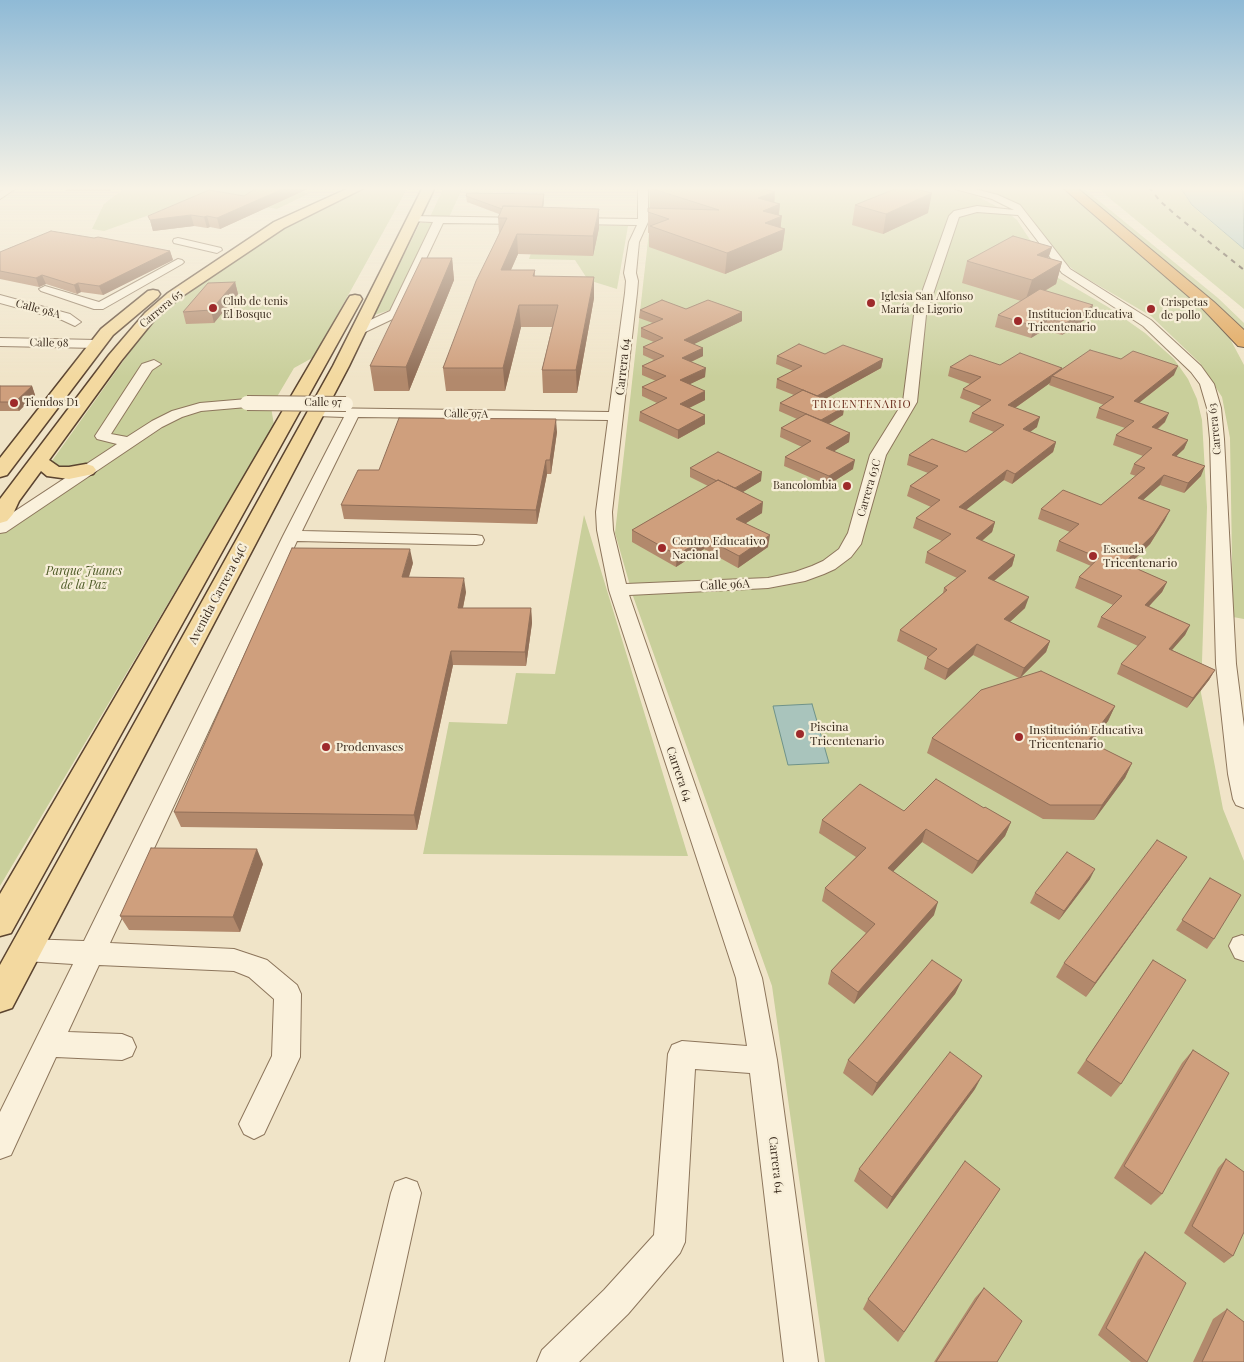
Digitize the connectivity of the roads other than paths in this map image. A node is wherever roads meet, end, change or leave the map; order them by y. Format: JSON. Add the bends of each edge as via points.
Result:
{"nodes":[{"id":1,"x":216,"y":251,"type":"edge"},
{"id":2,"x":241,"y":251,"type":"edge"},
{"id":3,"x":381,"y":251,"type":"edge"},
{"id":4,"x":397,"y":251,"type":"edge"},
{"id":5,"x":425,"y":251,"type":"edge"},
{"id":6,"x":633,"y":251,"type":"edge"},
{"id":7,"x":942,"y":251,"type":"edge"},
{"id":8,"x":1050,"y":251,"type":"edge"},
{"id":9,"x":1144,"y":251,"type":"edge"},
{"id":10,"x":1164,"y":251,"type":"edge"},
{"id":11,"x":202,"y":260,"type":"dead end"},
{"id":12,"x":182,"y":266,"type":"joint"},
{"id":13,"x":147,"y":280,"type":"junction"},
{"id":14,"x":169,"y":282,"type":"junction"},
{"id":15,"x":45,"y":289,"type":"edge"},
{"id":16,"x":1222,"y":298,"type":"dead end"},
{"id":17,"x":0,"y":300,"type":"edge"},
{"id":18,"x":75,"y":322,"type":"dead end"},
{"id":19,"x":357,"y":331,"type":"junction"},
{"id":20,"x":0,"y":342,"type":"edge"},
{"id":21,"x":1244,"y":342,"type":"edge"},
{"id":22,"x":97,"y":344,"type":"junction"},
{"id":23,"x":154,"y":364,"type":"dead end"},
{"id":24,"x":350,"y":408,"type":"junction"},
{"id":25,"x":618,"y":411,"type":"junction"},
{"id":26,"x":316,"y":412,"type":"junction"},
{"id":27,"x":128,"y":442,"type":"junction"},
{"id":28,"x":39,"y":462,"type":"junction"},
{"id":29,"x":0,"y":470,"type":"edge"},
{"id":30,"x":86,"y":470,"type":"junction"},
{"id":31,"x":1,"y":517,"type":"edge"},
{"id":32,"x":291,"y":536,"type":"junction"},
{"id":33,"x":476,"y":540,"type":"dead end"},
{"id":34,"x":830,"y":565,"type":"joint"},
{"id":35,"x":618,"y":590,"type":"junction"},
{"id":36,"x":1244,"y":799,"type":"edge"},
{"id":37,"x":0,"y":923,"type":"edge"},
{"id":38,"x":25,"y":950,"type":"junction"},
{"id":39,"x":92,"y":952,"type":"junction"},
{"id":40,"x":0,"y":997,"type":"edge"},
{"id":41,"x":48,"y":1044,"type":"junction"},
{"id":42,"x":122,"y":1047,"type":"dead end"},
{"id":43,"x":763,"y":1060,"type":"junction"},
{"id":44,"x":254,"y":1124,"type":"dead end"},
{"id":45,"x":0,"y":1144,"type":"edge"},
{"id":46,"x":406,"y":1193,"type":"dead end"},
{"id":47,"x":367,"y":1362,"type":"edge"},
{"id":48,"x":554,"y":1362,"type":"edge"},
{"id":49,"x":801,"y":1362,"type":"edge"}],
"edges":[{"from":1,"to":11,"type":"main road"},
{"from":2,"to":28,"type":"main road","name":"Carrera 65","via":[[150,316]]},
{"from":3,"to":37,"type":"main road","name":"Avenida Carrera 64C"},
{"from":4,"to":19,"type":"main road","name":"Avenida Carrera 64C"},
{"from":5,"to":19,"type":"street","via":[[395,313]]},
{"from":6,"to":25,"type":"street","name":"Carrera 64"},
{"from":7,"to":34,"type":"street","name":"Carrera 63C","via":[[920,315],[910,402],[878,455],[852,544]]},
{"from":8,"to":36,"type":"street","name":"Carrera 63","via":[[1066,271],[1152,328],[1196,369],[1210,393],[1217,438],[1226,664]]},
{"from":9,"to":21,"type":"highway","via":[[1214,310]]},
{"from":10,"to":16,"type":"highway"},
{"from":12,"to":13,"type":"street"},
{"from":12,"to":14,"type":"main road","name":"Carrera 65"},
{"from":13,"to":14,"type":"street"},
{"from":13,"to":15,"type":"street","via":[[98,306]]},
{"from":14,"to":22,"type":"main road","name":"Carrera 65","via":[[120,319]]},
{"from":17,"to":18,"type":"street","name":"Calle 98A"},
{"from":19,"to":26,"type":"main road","name":"Avenida Carrera 64C"},
{"from":20,"to":22,"type":"street","name":"Calle 98"},
{"from":22,"to":29,"type":"main road","name":"Carrera 65"},
{"from":23,"to":27,"type":"street","via":[[147,367],[102,436]]},
{"from":24,"to":25,"type":"street","name":"Calle 97A"},
{"from":24,"to":26,"type":"street","name":"Calle 97A"},
{"from":24,"to":27,"type":"street","name":"Calle 97","bridge":true,"via":[[247,403],[213,405],[177,414]]},
{"from":24,"to":32,"type":"street"},
{"from":25,"to":35,"type":"street","name":"Carrera 64","via":[[604,512],[608,551]]},
{"from":26,"to":38,"type":"main road","name":"Avenida Carrera 64C"},
{"from":27,"to":30,"type":"street","name":"Calle 97"},
{"from":28,"to":30,"type":"main road","via":[[54,472]]},
{"from":28,"to":31,"type":"main road","name":"Carrera 65","via":[[9,501]]},
{"from":30,"to":31,"type":"street","name":"Calle 97","via":[[52,492]]},
{"from":32,"to":33,"type":"street"},
{"from":32,"to":39,"type":"street"},
{"from":34,"to":35,"type":"street","name":"Calle 96A","via":[[799,577],[768,583]]},
{"from":35,"to":43,"type":"street","name":"Carrera 64","via":[[749,978]]},
{"from":38,"to":39,"type":"street"},
{"from":38,"to":40,"type":"main road","name":"Avenida Carrera 64C"},
{"from":39,"to":41,"type":"street"},
{"from":39,"to":44,"type":"street","via":[[234,960],[258,968],[288,994],[286,1057]]},
{"from":41,"to":42,"type":"street"},
{"from":41,"to":45,"type":"street"},
{"from":43,"to":48,"type":"street","via":[[682,1054],[669,1242],[616,1302]]},
{"from":43,"to":49,"type":"street","name":"Carrera 64"},
{"from":46,"to":47,"type":"street"}]}
